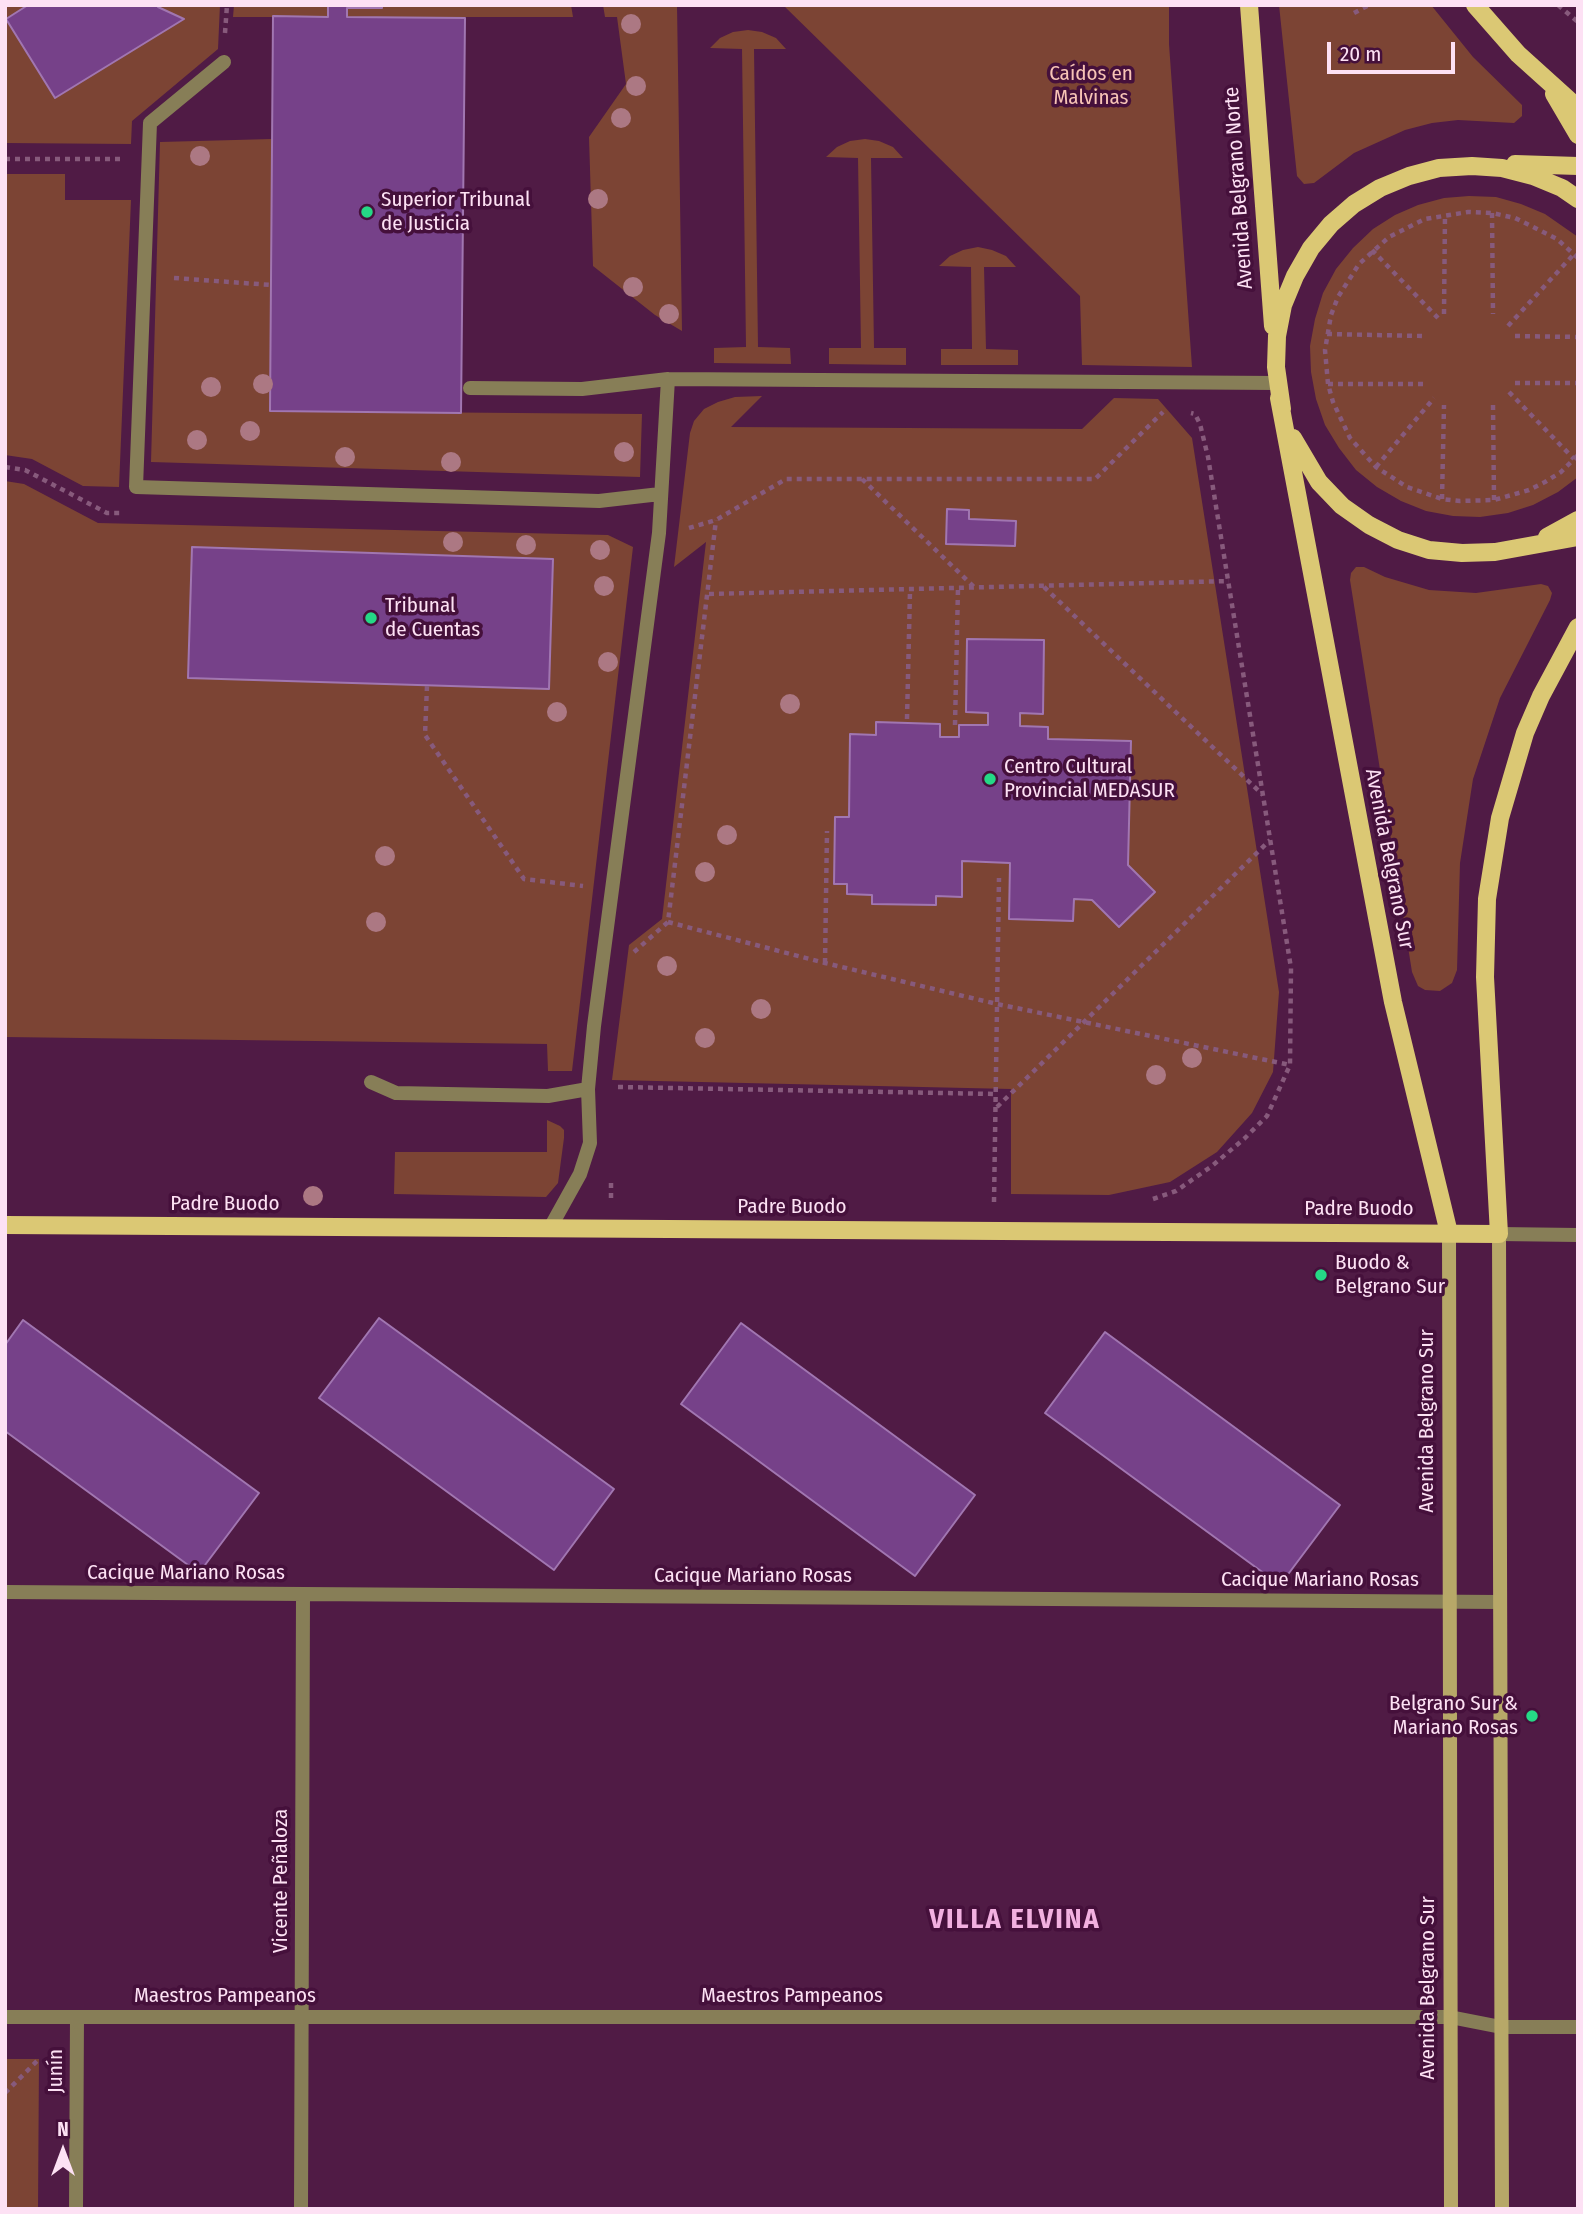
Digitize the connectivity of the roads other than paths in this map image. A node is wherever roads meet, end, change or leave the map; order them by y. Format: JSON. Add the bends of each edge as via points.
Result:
{"nodes":[{"id":1,"x":1249,"y":5,"type":"edge"},
{"id":2,"x":1475,"y":5,"type":"edge"},
{"id":3,"x":224,"y":62,"type":"dead end"},
{"id":4,"x":1545,"y":79,"type":"junction"},
{"id":5,"x":1578,"y":107,"type":"edge"},
{"id":6,"x":1578,"y":135,"type":"edge"},
{"id":7,"x":1472,"y":166,"type":"junction"},
{"id":8,"x":1578,"y":166,"type":"edge"},
{"id":9,"x":1578,"y":199,"type":"edge"},
{"id":10,"x":668,"y":379,"type":"junction"},
{"id":11,"x":1277,"y":383,"type":"junction"},
{"id":12,"x":470,"y":388,"type":"dead end"},
{"id":13,"x":660,"y":494,"type":"junction"},
{"id":14,"x":1578,"y":520,"type":"edge"},
{"id":15,"x":1578,"y":537,"type":"edge"},
{"id":16,"x":1528,"y":545,"type":"junction"},
{"id":17,"x":1578,"y":627,"type":"edge"},
{"id":18,"x":371,"y":1082,"type":"dead end"},
{"id":19,"x":588,"y":1089,"type":"junction"},
{"id":20,"x":5,"y":1225,"type":"edge"},
{"id":21,"x":550,"y":1228,"type":"junction"},
{"id":22,"x":1449,"y":1233,"type":"junction"},
{"id":23,"x":1499,"y":1234,"type":"junction"},
{"id":24,"x":1578,"y":1235,"type":"edge"},
{"id":25,"x":5,"y":1592,"type":"edge"},
{"id":26,"x":303,"y":1595,"type":"junction"},
{"id":27,"x":1450,"y":1602,"type":"junction"},
{"id":28,"x":1500,"y":1602,"type":"junction"},
{"id":29,"x":5,"y":2017,"type":"edge"},
{"id":30,"x":77,"y":2017,"type":"junction"},
{"id":31,"x":302,"y":2017,"type":"junction"},
{"id":32,"x":1450,"y":2017,"type":"junction"},
{"id":33,"x":1501,"y":2027,"type":"junction"},
{"id":34,"x":1578,"y":2027,"type":"edge"},
{"id":35,"x":76,"y":2209,"type":"edge"},
{"id":36,"x":301,"y":2209,"type":"edge"},
{"id":37,"x":1451,"y":2209,"type":"edge"},
{"id":38,"x":1502,"y":2209,"type":"edge"}],
"edges":[{"from":1,"to":11,"type":"main road","name":"Avenida Belgrano Norte"},
{"from":2,"to":4,"type":"main road"},
{"from":3,"to":13,"type":"street","via":[[150,123],[136,487],[599,501]]},
{"from":4,"to":5,"type":"main road"},
{"from":4,"to":6,"type":"main road"},
{"from":7,"to":8,"type":"main road"},
{"from":7,"to":9,"type":"main road","via":[[1533,176]]},
{"from":7,"to":11,"type":"main road","via":[[1439,168],[1390,184],[1354,204],[1331,224],[1311,248],[1283,305],[1277,336]]},
{"from":10,"to":11,"type":"street"},
{"from":10,"to":12,"type":"street","via":[[582,389]]},
{"from":10,"to":13,"type":"street"},
{"from":11,"to":16,"type":"main road","via":[[1288,428],[1301,456],[1342,506],[1369,525],[1429,550],[1495,552]]},
{"from":11,"to":22,"type":"main road","name":"Avenida Belgrano Sur","via":[[1393,1002]]},
{"from":13,"to":19,"type":"street","via":[[659,533]]},
{"from":14,"to":16,"type":"main road"},
{"from":15,"to":16,"type":"main road"},
{"from":17,"to":23,"type":"main road","via":[[1525,733],[1500,818],[1487,899],[1485,978]]},
{"from":18,"to":19,"type":"street","via":[[396,1093],[548,1096]]},
{"from":19,"to":21,"type":"street","via":[[590,1143],[580,1174]]},
{"from":20,"to":21,"type":"main road","name":"Padre Buodo"},
{"from":21,"to":22,"type":"main road","name":"Padre Buodo"},
{"from":22,"to":23,"type":"main road","name":"Padre Buodo"},
{"from":22,"to":27,"type":"main road","name":"Avenida Belgrano Sur"},
{"from":23,"to":24,"type":"street","name":"Padre Buodo"},
{"from":23,"to":28,"type":"main road"},
{"from":25,"to":26,"type":"street","name":"Cacique Mariano Rosas"},
{"from":26,"to":27,"type":"street","name":"Cacique Mariano Rosas"},
{"from":26,"to":31,"type":"street","name":"Vicente Peñaloza"},
{"from":27,"to":28,"type":"street","name":"Cacique Mariano Rosas"},
{"from":27,"to":32,"type":"main road","name":"Avenida Belgrano Sur"},
{"from":28,"to":33,"type":"main road"},
{"from":29,"to":30,"type":"street","name":"Maestros Pampeanos"},
{"from":30,"to":31,"type":"street","name":"Maestros Pampeanos"},
{"from":30,"to":35,"type":"street","name":"Junín"},
{"from":31,"to":32,"type":"street","name":"Maestros Pampeanos"},
{"from":31,"to":36,"type":"street","name":"Vicente Peñaloza"},
{"from":32,"to":33,"type":"street","name":"Maestros Pampeanos"},
{"from":32,"to":37,"type":"main road","name":"Avenida Belgrano Sur"},
{"from":33,"to":34,"type":"street","name":"Maestros Pampeanos"},
{"from":33,"to":38,"type":"main road"}]}
